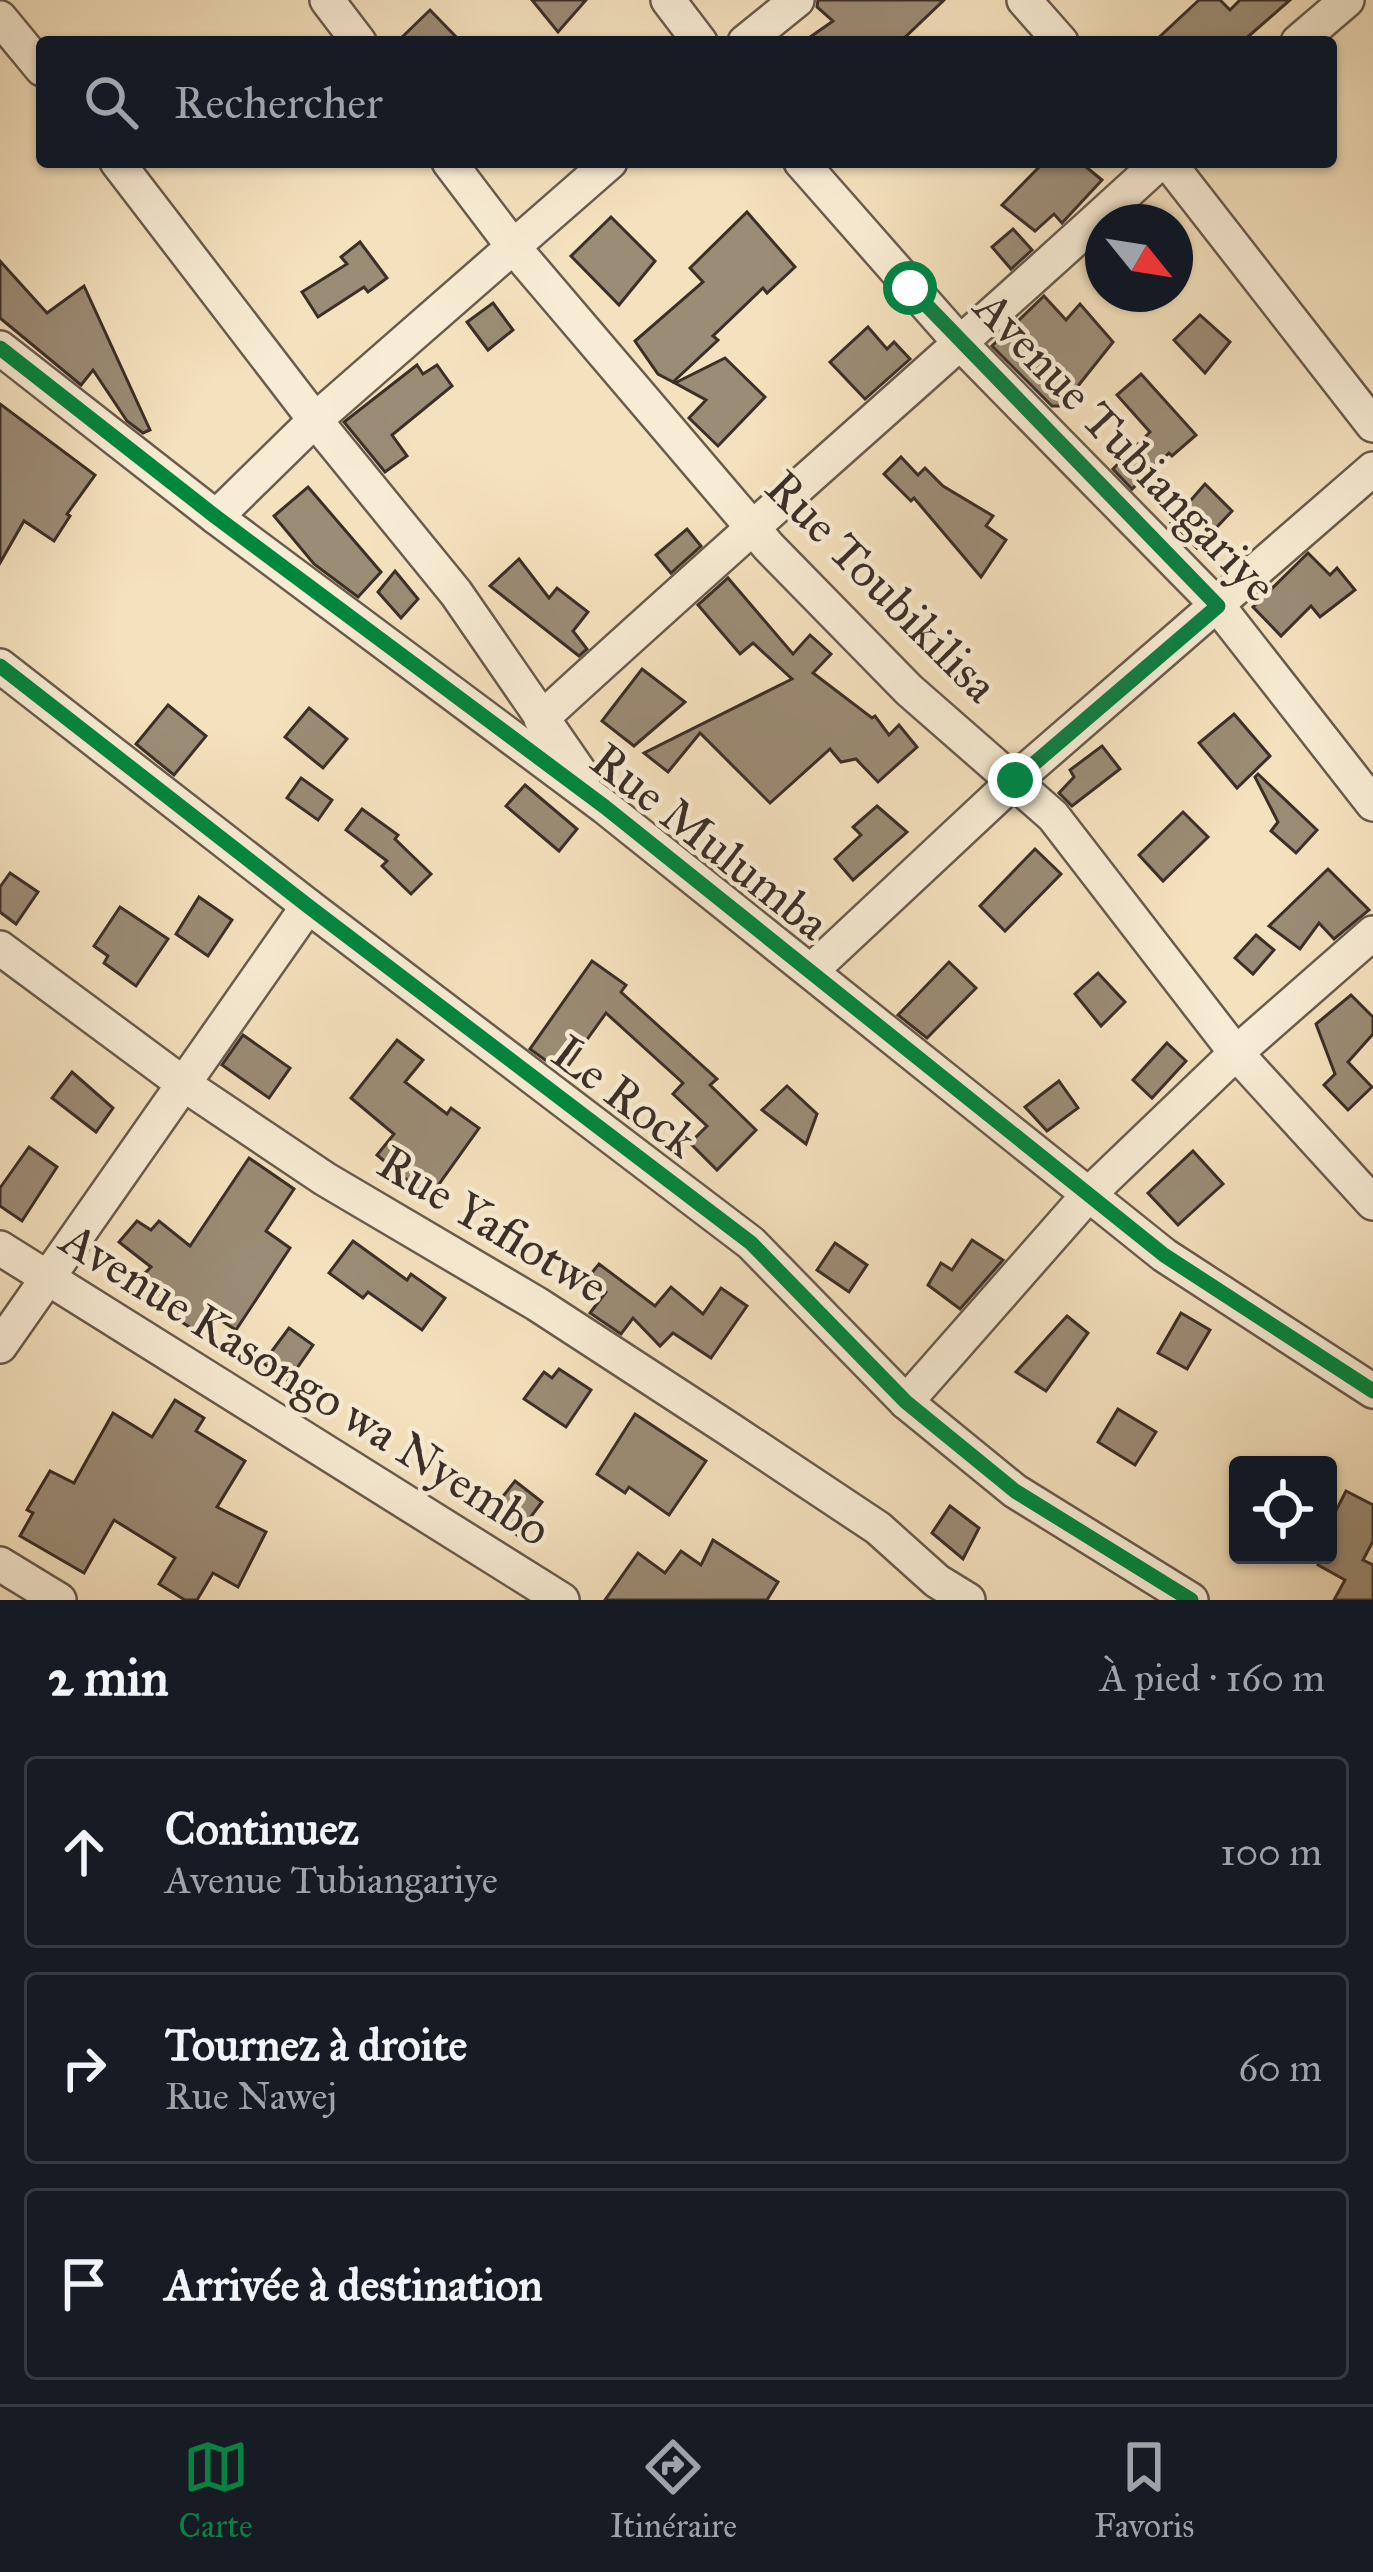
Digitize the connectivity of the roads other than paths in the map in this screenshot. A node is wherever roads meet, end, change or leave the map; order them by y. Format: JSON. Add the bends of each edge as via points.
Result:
{"nodes":[{"id":1,"x":327,"y":0,"type":"edge"},
{"id":2,"x":668,"y":0,"type":"edge"},
{"id":3,"x":797,"y":0,"type":"edge"},
{"id":4,"x":1024,"y":0,"type":"edge"},
{"id":5,"x":1347,"y":0,"type":"edge"},
{"id":6,"x":0,"y":18,"type":"edge"},
{"id":7,"x":354,"y":36,"type":"edge"},
{"id":8,"x":695,"y":36,"type":"edge"},
{"id":9,"x":752,"y":36,"type":"edge"},
{"id":10,"x":1056,"y":36,"type":"edge"},
{"id":11,"x":1305,"y":36,"type":"edge"},
{"id":12,"x":36,"y":62,"type":"edge"},
{"id":13,"x":122,"y":168,"type":"edge"},
{"id":14,"x":453,"y":168,"type":"edge"},
{"id":15,"x":603,"y":168,"type":"edge"},
{"id":16,"x":806,"y":168,"type":"edge"},
{"id":17,"x":1157,"y":168,"type":"edge"},
{"id":18,"x":1169,"y":168,"type":"edge"},
{"id":19,"x":514,"y":249,"type":"junction"},
{"id":20,"x":962,"y":345,"type":"junction"},
{"id":21,"x":0,"y":348,"type":"edge"},
{"id":22,"x":315,"y":420,"type":"junction"},
{"id":23,"x":1373,"y":424,"type":"edge"},
{"id":24,"x":1373,"y":470,"type":"edge"},
{"id":25,"x":216,"y":517,"type":"junction"},
{"id":26,"x":751,"y":526,"type":"junction"},
{"id":27,"x":1218,"y":606,"type":"junction"},
{"id":28,"x":0,"y":666,"type":"edge"},
{"id":29,"x":541,"y":719,"type":"junction"},
{"id":30,"x":1015,"y":780,"type":"junction"},
{"id":31,"x":1373,"y":804,"type":"edge"},
{"id":32,"x":605,"y":806,"type":"junction"},
{"id":33,"x":308,"y":906,"type":"junction"},
{"id":34,"x":1373,"y":933,"type":"edge"},
{"id":35,"x":0,"y":948,"type":"edge"},
{"id":36,"x":812,"y":970,"type":"junction"},
{"id":37,"x":1236,"y":1053,"type":"junction"},
{"id":38,"x":185,"y":1085,"type":"junction"},
{"id":39,"x":1089,"y":1194,"type":"junction"},
{"id":40,"x":1373,"y":1203,"type":"edge"},
{"id":41,"x":0,"y":1248,"type":"edge"},
{"id":42,"x":45,"y":1280,"type":"junction"},
{"id":43,"x":0,"y":1346,"type":"edge"},
{"id":44,"x":1373,"y":1391,"type":"edge"},
{"id":45,"x":906,"y":1402,"type":"junction"},
{"id":46,"x":0,"y":1564,"type":"edge"},
{"id":47,"x":941,"y":1590,"type":"edge"},
{"id":48,"x":59,"y":1600,"type":"edge"},
{"id":49,"x":562,"y":1600,"type":"edge"},
{"id":50,"x":968,"y":1600,"type":"edge"},
{"id":51,"x":1191,"y":1600,"type":"edge"}],
"edges":[{"from":1,"to":7,"type":"street"},
{"from":2,"to":8,"type":"street"},
{"from":3,"to":9,"type":"street"},
{"from":4,"to":10,"type":"street"},
{"from":5,"to":11,"type":"street"},
{"from":6,"to":12,"type":"street"},
{"from":13,"to":22,"type":"street"},
{"from":14,"to":19,"type":"street","name":"Rue Toubikilisa"},
{"from":15,"to":19,"type":"street"},
{"from":16,"to":20,"type":"street","name":"Avenue Tubiangariye"},
{"from":17,"to":20,"type":"street"},
{"from":18,"to":23,"type":"street"},
{"from":19,"to":22,"type":"street"},
{"from":19,"to":26,"type":"street","name":"Rue Toubikilisa"},
{"from":20,"to":26,"type":"street"},
{"from":20,"to":27,"type":"street","name":"Avenue Tubiangariye"},
{"from":21,"to":25,"type":"street","name":"Rue Mulumba"},
{"from":22,"to":25,"type":"street"},
{"from":22,"to":29,"type":"street","via":[[456,593]]},
{"from":24,"to":27,"type":"street"},
{"from":25,"to":32,"type":"street","name":"Rue Mulumba"},
{"from":26,"to":29,"type":"street"},
{"from":26,"to":30,"type":"street","name":"Rue Toubikilisa","via":[[909,690]]},
{"from":27,"to":30,"type":"street"},
{"from":27,"to":31,"type":"street","name":"Avenue Tubiangariye"},
{"from":28,"to":33,"type":"street","name":"Le Rock"},
{"from":29,"to":32,"type":"street"},
{"from":30,"to":36,"type":"street"},
{"from":30,"to":37,"type":"street","name":"Rue Toubikilisa","via":[[1053,816]]},
{"from":32,"to":36,"type":"street","name":"Rue Mulumba"},
{"from":33,"to":38,"type":"street"},
{"from":33,"to":45,"type":"street","name":"Le Rock","via":[[751,1243]]},
{"from":34,"to":37,"type":"street"},
{"from":35,"to":38,"type":"street","name":"Rue Yafiotwe"},
{"from":36,"to":39,"type":"street","name":"Rue Mulumba"},
{"from":37,"to":39,"type":"street"},
{"from":37,"to":40,"type":"street","name":"Rue Toubikilisa"},
{"from":38,"to":42,"type":"street"},
{"from":38,"to":47,"type":"street","name":"Rue Yafiotwe","via":[[878,1528]]},
{"from":39,"to":44,"type":"street","name":"Rue Mulumba","via":[[1163,1255]]},
{"from":39,"to":45,"type":"street"},
{"from":41,"to":42,"type":"street","name":"Avenue Kasongo wa Nyembo"},
{"from":42,"to":43,"type":"street"},
{"from":42,"to":49,"type":"street","name":"Avenue Kasongo wa Nyembo"},
{"from":45,"to":51,"type":"street","name":"Le Rock","via":[[1016,1491]]},
{"from":46,"to":48,"type":"street"},
{"from":47,"to":50,"type":"street","name":"Rue Yafiotwe"}]}
